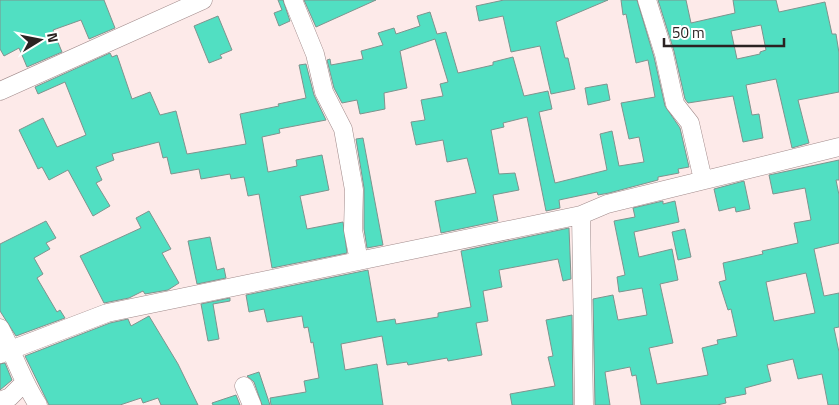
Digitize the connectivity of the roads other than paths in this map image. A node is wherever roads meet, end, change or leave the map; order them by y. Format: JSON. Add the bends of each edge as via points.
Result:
{"nodes":[{"id":1,"x":204,"y":0,"type":"edge"},
{"id":2,"x":293,"y":0,"type":"edge"},
{"id":3,"x":647,"y":0,"type":"edge"},
{"id":4,"x":0,"y":92,"type":"edge"},
{"id":5,"x":839,"y":146,"type":"edge"},
{"id":6,"x":702,"y":180,"type":"junction"},
{"id":7,"x":581,"y":215,"type":"junction"},
{"id":8,"x":358,"y":261,"type":"junction"},
{"id":9,"x":0,"y":328,"type":"edge"},
{"id":10,"x":6,"y":352,"type":"edge"},
{"id":11,"x":24,"y":383,"type":"junction"},
{"id":12,"x":244,"y":386,"type":"dead end"},
{"id":13,"x":0,"y":401,"type":"edge"},
{"id":14,"x":38,"y":405,"type":"edge"},
{"id":15,"x":252,"y":405,"type":"edge"},
{"id":16,"x":584,"y":405,"type":"edge"}],
"edges":[{"from":1,"to":4,"type":"street"},
{"from":2,"to":8,"type":"street","via":[[315,54],[324,92],[343,129],[354,190],[353,230]]},
{"from":3,"to":6,"type":"street","via":[[676,104],[690,123]]},
{"from":5,"to":6,"type":"street"},
{"from":6,"to":7,"type":"street","via":[[607,204]]},
{"from":7,"to":8,"type":"street"},
{"from":7,"to":16,"type":"street"},
{"from":8,"to":10,"type":"street","via":[[107,314]]},
{"from":9,"to":10,"type":"street"},
{"from":10,"to":11,"type":"street"},
{"from":11,"to":13,"type":"street","via":[[10,397]]},
{"from":11,"to":14,"type":"street"},
{"from":12,"to":15,"type":"street"}]}
